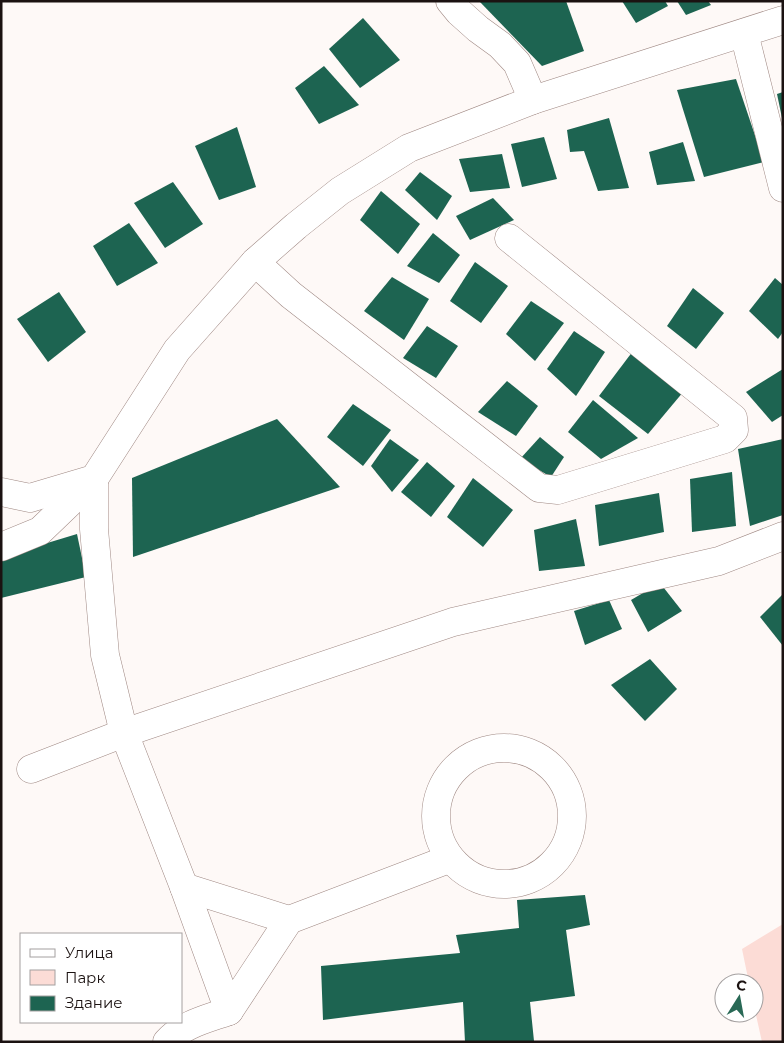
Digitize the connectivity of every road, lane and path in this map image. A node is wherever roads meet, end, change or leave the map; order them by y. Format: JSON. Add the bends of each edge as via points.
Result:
{"nodes":[{"id":1,"x":450,"y":1,"type":"edge"},
{"id":2,"x":783,"y":20,"type":"edge"},
{"id":3,"x":744,"y":33,"type":"junction"},
{"id":4,"x":533,"y":100,"type":"junction"},
{"id":5,"x":783,"y":188,"type":"edge"},
{"id":6,"x":509,"y":238,"type":"dead end"},
{"id":7,"x":255,"y":262,"type":"junction"},
{"id":8,"x":94,"y":479,"type":"junction"},
{"id":9,"x":1,"y":492,"type":"edge"},
{"id":10,"x":783,"y":536,"type":"edge"},
{"id":11,"x":1,"y":547,"type":"edge"},
{"id":12,"x":124,"y":733,"type":"junction"},
{"id":13,"x":31,"y":769,"type":"dead end"},
{"id":14,"x":450,"y":859,"type":"junction"},
{"id":15,"x":184,"y":888,"type":"junction"},
{"id":16,"x":289,"y":920,"type":"junction"},
{"id":17,"x":229,"y":1011,"type":"junction"},
{"id":18,"x":167,"y":1042,"type":"edge"}],
"edges":[{"from":1,"to":4,"type":"street","via":[[517,63]]},
{"from":2,"to":3,"type":"street"},
{"from":3,"to":4,"type":"street"},
{"from":3,"to":5,"type":"street"},
{"from":4,"to":7,"type":"street","via":[[410,148],[340,191]]},
{"from":6,"to":7,"type":"street","via":[[733,418],[734,430],[726,439],[558,490],[539,488],[291,295]]},
{"from":7,"to":8,"type":"street","via":[[177,350]]},
{"from":8,"to":9,"type":"street","via":[[30,498]]},
{"from":8,"to":11,"type":"street","via":[[40,531]]},
{"from":8,"to":12,"type":"street","via":[[94,529],[105,655]]},
{"from":10,"to":12,"type":"street","via":[[718,561],[453,622]]},
{"from":12,"to":13,"type":"street"},
{"from":12,"to":15,"type":"street"},
{"from":14,"to":14,"type":"street","via":[[472,877],[499,885],[528,881],[552,866],[568,842],[573,814],[566,786],[548,763],[523,750],[494,748],[467,758],[453,771],[446,778],[436,804],[437,833]]},
{"from":14,"to":16,"type":"street"},
{"from":15,"to":16,"type":"street"},
{"from":15,"to":17,"type":"street"},
{"from":16,"to":17,"type":"street"},
{"from":17,"to":18,"type":"street","via":[[190,1024]]}]}
